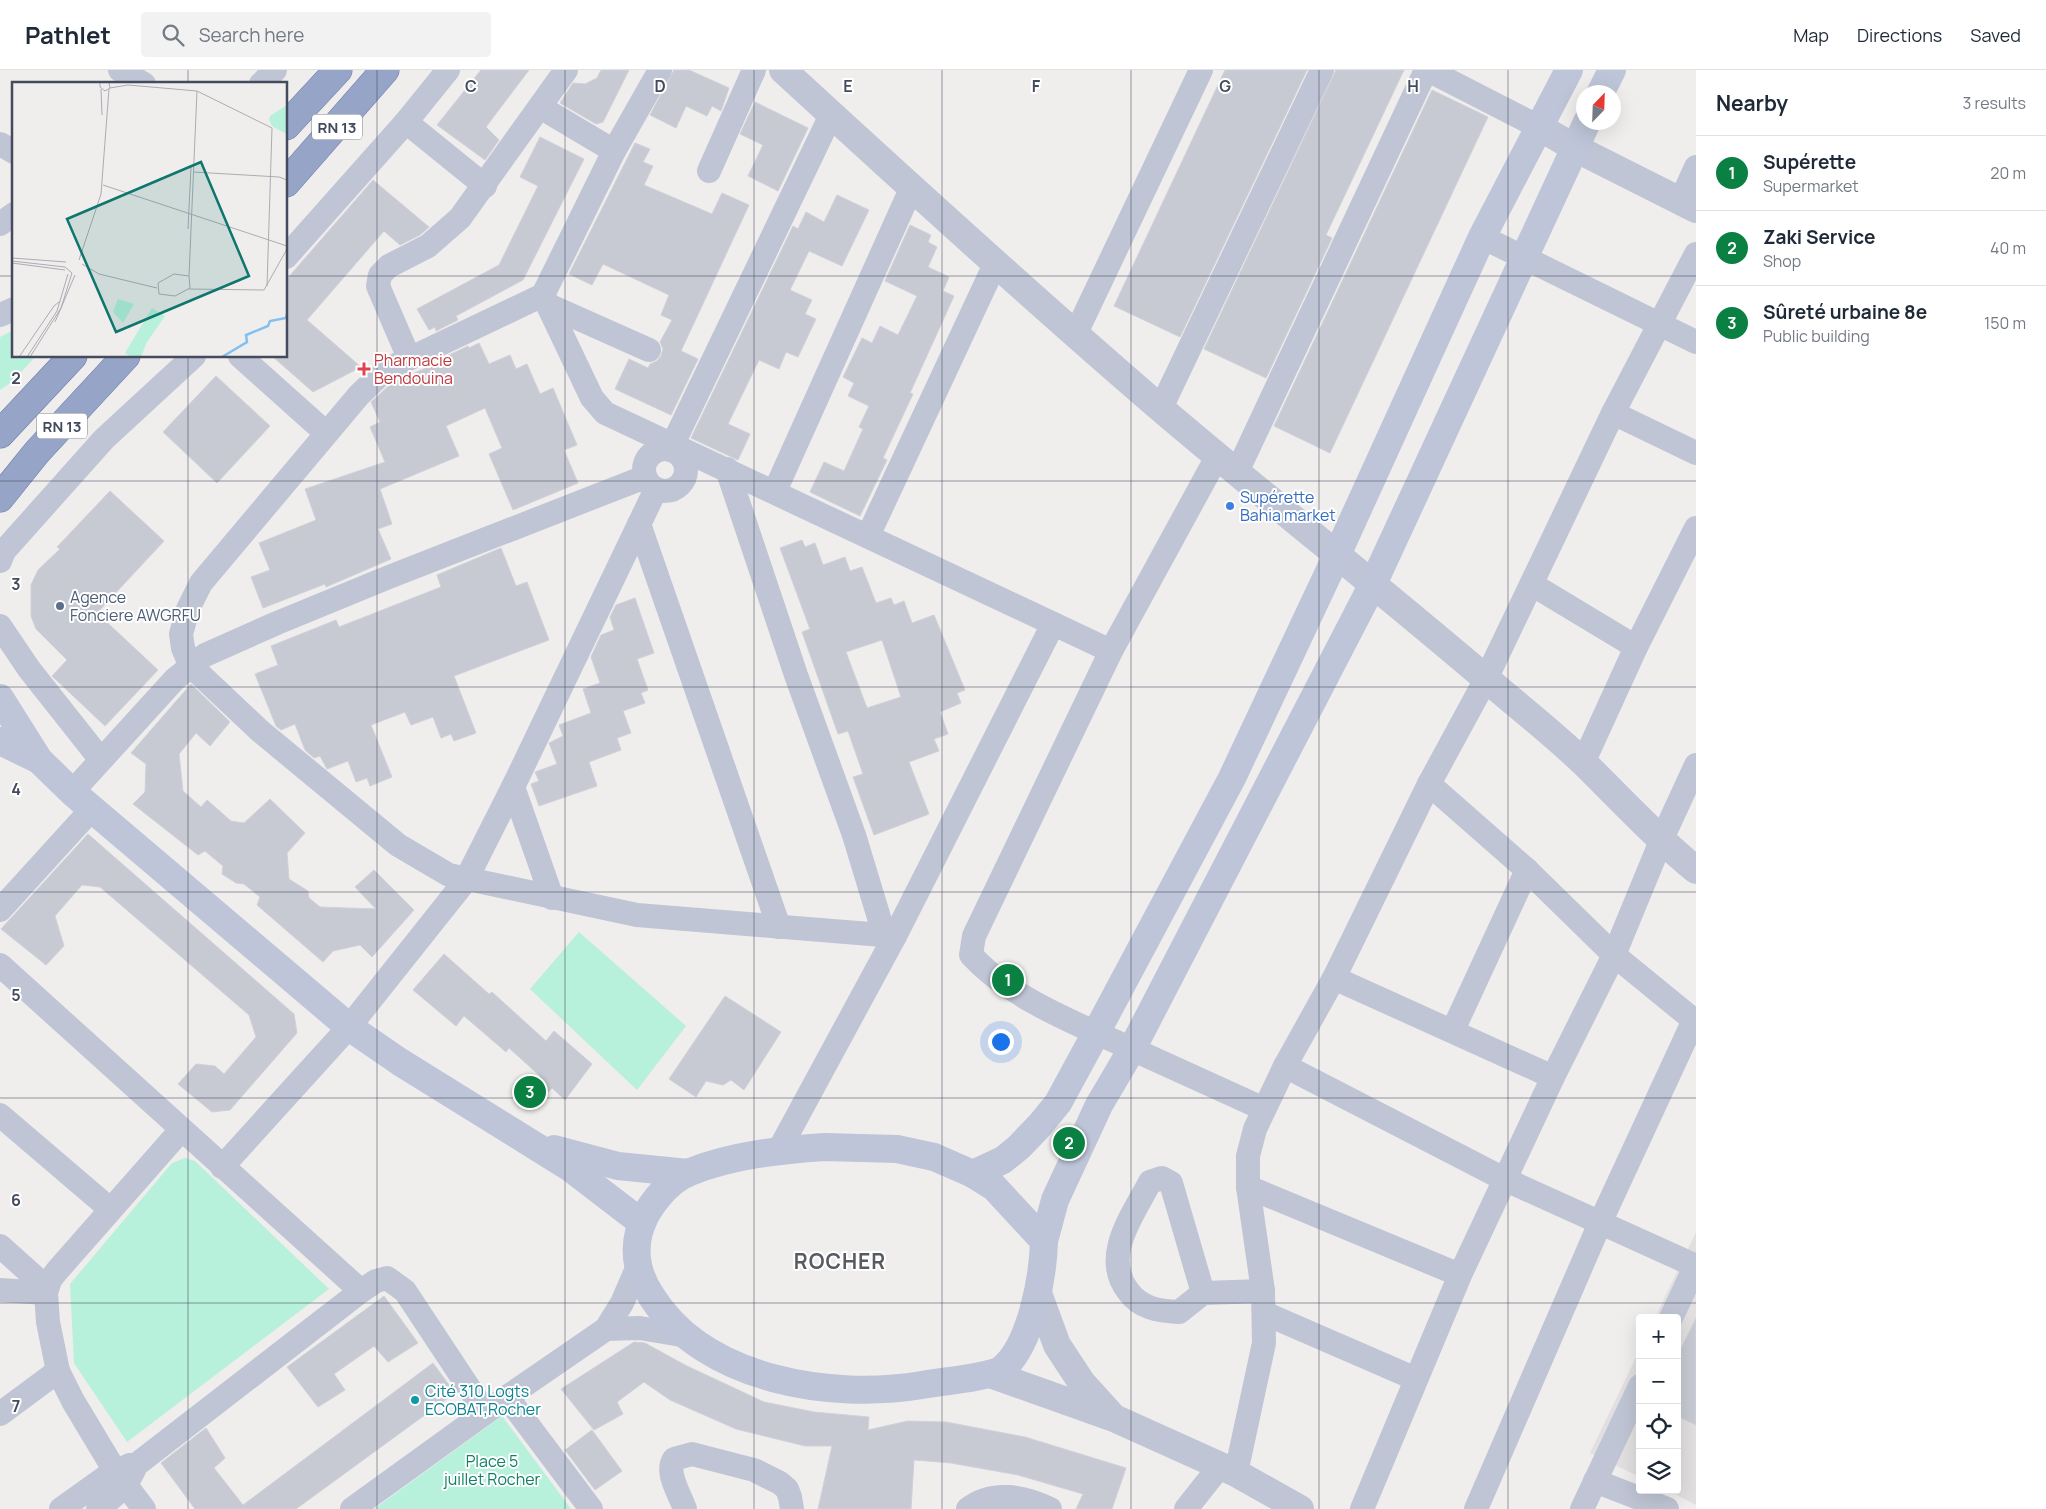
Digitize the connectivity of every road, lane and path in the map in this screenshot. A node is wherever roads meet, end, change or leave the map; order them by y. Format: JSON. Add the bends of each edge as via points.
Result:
{"nodes":[{"id":1,"x":120,"y":70,"type":"edge"},
{"id":2,"x":275,"y":70,"type":"edge"},
{"id":3,"x":338,"y":70,"type":"edge"},
{"id":4,"x":385,"y":70,"type":"edge"},
{"id":5,"x":448,"y":70,"type":"edge"},
{"id":6,"x":566,"y":70,"type":"edge"},
{"id":7,"x":660,"y":70,"type":"edge"},
{"id":8,"x":754,"y":70,"type":"edge"},
{"id":9,"x":783,"y":70,"type":"edge"},
{"id":10,"x":1201,"y":70,"type":"edge"},
{"id":11,"x":1322,"y":70,"type":"edge"},
{"id":12,"x":1427,"y":70,"type":"edge"},
{"id":13,"x":1569,"y":70,"type":"edge"},
{"id":14,"x":1612,"y":70,"type":"edge"},
{"id":15,"x":141,"y":82,"type":"edge"},
{"id":16,"x":262,"y":82,"type":"edge"},
{"id":17,"x":1604,"y":85,"type":"edge"},
{"id":18,"x":540,"y":107,"type":"junction"},
{"id":19,"x":831,"y":115,"type":"junction"},
{"id":20,"x":406,"y":122,"type":"junction"},
{"id":21,"x":288,"y":124,"type":"edge"},
{"id":22,"x":1541,"y":128,"type":"junction"},
{"id":23,"x":1583,"y":130,"type":"edge"},
{"id":24,"x":0,"y":144,"type":"edge"},
{"id":25,"x":1575,"y":148,"type":"junction"},
{"id":26,"x":12,"y":151,"type":"edge"},
{"id":27,"x":614,"y":151,"type":"junction"},
{"id":28,"x":1696,"y":168,"type":"edge"},
{"id":29,"x":709,"y":171,"type":"dead end"},
{"id":30,"x":288,"y":181,"type":"edge"},
{"id":31,"x":485,"y":186,"type":"junction"},
{"id":32,"x":911,"y":189,"type":"junction"},
{"id":33,"x":1688,"y":205,"type":"edge"},
{"id":34,"x":12,"y":215,"type":"edge"},
{"id":35,"x":0,"y":224,"type":"edge"},
{"id":36,"x":1482,"y":237,"type":"junction"},
{"id":37,"x":288,"y":254,"type":"edge"},
{"id":38,"x":1696,"y":254,"type":"edge"},
{"id":39,"x":1523,"y":259,"type":"junction"},
{"id":40,"x":996,"y":262,"type":"junction"},
{"id":41,"x":546,"y":300,"type":"junction"},
{"id":42,"x":12,"y":310,"type":"edge"},
{"id":43,"x":0,"y":315,"type":"edge"},
{"id":44,"x":1660,"y":325,"type":"junction"},
{"id":45,"x":1076,"y":332,"type":"junction"},
{"id":46,"x":1696,"y":342,"type":"edge"},
{"id":47,"x":649,"y":350,"type":"dead end"},
{"id":48,"x":71,"y":358,"type":"edge"},
{"id":49,"x":124,"y":358,"type":"edge"},
{"id":50,"x":192,"y":358,"type":"edge"},
{"id":51,"x":242,"y":358,"type":"edge"},
{"id":52,"x":409,"y":358,"type":"junction"},
{"id":53,"x":1161,"y":408,"type":"junction"},
{"id":54,"x":1613,"y":413,"type":"junction"},
{"id":55,"x":326,"y":433,"type":"junction"},
{"id":56,"x":0,"y":434,"type":"edge"},
{"id":57,"x":672,"y":446,"type":"junction"},
{"id":58,"x":1696,"y":453,"type":"edge"},
{"id":59,"x":1227,"y":463,"type":"junction"},
{"id":60,"x":727,"y":469,"type":"junction"},
{"id":61,"x":651,"y":483,"type":"junction"},
{"id":62,"x":775,"y":491,"type":"junction"},
{"id":63,"x":0,"y":498,"type":"edge"},
{"id":64,"x":639,"y":524,"type":"junction"},
{"id":65,"x":1696,"y":528,"type":"edge"},
{"id":66,"x":868,"y":536,"type":"junction"},
{"id":67,"x":1336,"y":556,"type":"junction"},
{"id":68,"x":0,"y":561,"type":"edge"},
{"id":69,"x":1373,"y":584,"type":"junction"},
{"id":70,"x":1533,"y":585,"type":"junction"},
{"id":71,"x":1053,"y":624,"type":"junction"},
{"id":72,"x":0,"y":626,"type":"edge"},
{"id":73,"x":1636,"y":646,"type":"junction"},
{"id":74,"x":1111,"y":651,"type":"junction"},
{"id":75,"x":190,"y":665,"type":"junction"},
{"id":76,"x":1486,"y":678,"type":"junction"},
{"id":77,"x":0,"y":698,"type":"edge"},
{"id":78,"x":0,"y":741,"type":"edge"},
{"id":79,"x":39,"y":760,"type":"junction"},
{"id":80,"x":101,"y":760,"type":"junction"},
{"id":81,"x":1584,"y":763,"type":"junction"},
{"id":82,"x":1696,"y":765,"type":"edge"},
{"id":83,"x":1429,"y":784,"type":"junction"},
{"id":84,"x":513,"y":787,"type":"junction"},
{"id":85,"x":72,"y":792,"type":"junction"},
{"id":86,"x":91,"y":810,"type":"junction"},
{"id":87,"x":1661,"y":841,"type":"junction"},
{"id":88,"x":1527,"y":870,"type":"junction"},
{"id":89,"x":1696,"y":870,"type":"edge"},
{"id":90,"x":466,"y":880,"type":"junction"},
{"id":91,"x":552,"y":898,"type":"junction"},
{"id":92,"x":0,"y":910,"type":"edge"},
{"id":93,"x":780,"y":927,"type":"junction"},
{"id":94,"x":889,"y":935,"type":"junction"},
{"id":95,"x":1614,"y":955,"type":"junction"},
{"id":96,"x":0,"y":965,"type":"edge"},
{"id":97,"x":1334,"y":978,"type":"junction"},
{"id":98,"x":1695,"y":1021,"type":"edge"},
{"id":99,"x":349,"y":1027,"type":"junction"},
{"id":100,"x":1453,"y":1030,"type":"junction"},
{"id":101,"x":1096,"y":1033,"type":"junction"},
{"id":102,"x":1132,"y":1049,"type":"junction"},
{"id":103,"x":1285,"y":1066,"type":"junction"},
{"id":104,"x":1553,"y":1077,"type":"junction"},
{"id":105,"x":1264,"y":1109,"type":"junction"},
{"id":106,"x":0,"y":1115,"type":"edge"},
{"id":107,"x":181,"y":1130,"type":"junction"},
{"id":108,"x":530,"y":1141,"type":"junction"},
{"id":109,"x":779,"y":1150,"type":"junction"},
{"id":110,"x":222,"y":1166,"type":"junction"},
{"id":111,"x":688,"y":1173,"type":"junction"},
{"id":112,"x":973,"y":1174,"type":"junction"},
{"id":113,"x":1504,"y":1179,"type":"junction"},
{"id":114,"x":1248,"y":1187,"type":"junction"},
{"id":115,"x":110,"y":1209,"type":"junction"},
{"id":116,"x":642,"y":1223,"type":"junction"},
{"id":117,"x":1600,"y":1223,"type":"junction"},
{"id":118,"x":1044,"y":1242,"type":"junction"},
{"id":119,"x":0,"y":1246,"type":"edge"},
{"id":120,"x":638,"y":1266,"type":"junction"},
{"id":121,"x":1696,"y":1266,"type":"edge"},
{"id":122,"x":1460,"y":1275,"type":"junction"},
{"id":123,"x":46,"y":1291,"type":"junction"},
{"id":124,"x":3,"y":1292,"type":"edge"},
{"id":125,"x":361,"y":1292,"type":"junction"},
{"id":126,"x":1203,"y":1293,"type":"junction"},
{"id":127,"x":1039,"y":1296,"type":"junction"},
{"id":128,"x":1264,"y":1302,"type":"junction"},
{"id":129,"x":1674,"y":1314,"type":"edge"},
{"id":130,"x":606,"y":1329,"type":"junction"},
{"id":131,"x":687,"y":1336,"type":"junction"},
{"id":132,"x":58,"y":1371,"type":"junction"},
{"id":133,"x":990,"y":1374,"type":"junction"},
{"id":134,"x":1416,"y":1379,"type":"junction"},
{"id":135,"x":1636,"y":1394,"type":"edge"},
{"id":136,"x":507,"y":1397,"type":"junction"},
{"id":137,"x":485,"y":1412,"type":"junction"},
{"id":138,"x":0,"y":1414,"type":"edge"},
{"id":139,"x":1114,"y":1418,"type":"junction"},
{"id":140,"x":1228,"y":1470,"type":"junction"},
{"id":141,"x":126,"y":1474,"type":"junction"},
{"id":142,"x":1595,"y":1481,"type":"junction"},
{"id":143,"x":1296,"y":1508,"type":"edge"},
{"id":144,"x":61,"y":1509,"type":"edge"},
{"id":145,"x":98,"y":1509,"type":"edge"},
{"id":146,"x":144,"y":1509,"type":"edge"},
{"id":147,"x":352,"y":1509,"type":"edge"},
{"id":148,"x":591,"y":1509,"type":"edge"},
{"id":149,"x":685,"y":1509,"type":"edge"},
{"id":150,"x":792,"y":1509,"type":"edge"},
{"id":151,"x":968,"y":1509,"type":"edge"},
{"id":152,"x":1050,"y":1509,"type":"edge"},
{"id":153,"x":1186,"y":1509,"type":"edge"},
{"id":154,"x":1362,"y":1509,"type":"edge"},
{"id":155,"x":1476,"y":1509,"type":"edge"},
{"id":156,"x":1582,"y":1509,"type":"edge"},
{"id":157,"x":1667,"y":1509,"type":"edge"}],
"edges":[{"from":1,"to":15,"type":"street"},
{"from":2,"to":16,"type":"street"},
{"from":3,"to":21,"type":"highway","number":"RN 13"},
{"from":4,"to":30,"type":"highway","number":"RN 13"},
{"from":5,"to":20,"type":"street"},
{"from":6,"to":18,"type":"street"},
{"from":7,"to":27,"type":"street"},
{"from":8,"to":29,"type":"street"},
{"from":9,"to":19,"type":"street"},
{"from":10,"to":45,"type":"street"},
{"from":11,"to":53,"type":"street"},
{"from":12,"to":22,"type":"street"},
{"from":12,"to":59,"type":"street"},
{"from":13,"to":22,"type":"main road"},
{"from":14,"to":17,"type":"main road"},
{"from":18,"to":27,"type":"street"},
{"from":18,"to":31,"type":"street"},
{"from":19,"to":32,"type":"street"},
{"from":19,"to":57,"type":"street"},
{"from":20,"to":31,"type":"street"},
{"from":20,"to":37,"type":"street"},
{"from":22,"to":25,"type":"street"},
{"from":22,"to":36,"type":"main road"},
{"from":23,"to":25,"type":"main road"},
{"from":24,"to":26,"type":"street"},
{"from":25,"to":33,"type":"street"},
{"from":25,"to":39,"type":"main road"},
{"from":27,"to":41,"type":"street"},
{"from":28,"to":33,"type":"street"},
{"from":31,"to":52,"type":"street","via":[[442,236],[389,266],[380,276],[378,286]]},
{"from":32,"to":40,"type":"street"},
{"from":32,"to":62,"type":"street"},
{"from":34,"to":35,"type":"street"},
{"from":36,"to":39,"type":"street"},
{"from":36,"to":67,"type":"main road"},
{"from":38,"to":44,"type":"street"},
{"from":39,"to":44,"type":"street"},
{"from":39,"to":69,"type":"main road"},
{"from":40,"to":45,"type":"street"},
{"from":40,"to":66,"type":"street"},
{"from":41,"to":47,"type":"street"},
{"from":41,"to":52,"type":"street"},
{"from":41,"to":57,"type":"street","via":[[598,407],[613,418]]},
{"from":42,"to":43,"type":"street"},
{"from":44,"to":46,"type":"street"},
{"from":44,"to":54,"type":"street"},
{"from":45,"to":53,"type":"street"},
{"from":48,"to":56,"type":"highway","number":"RN 13"},
{"from":49,"to":63,"type":"highway","number":"RN 13","via":[[37,452]]},
{"from":50,"to":68,"type":"street","via":[[104,439],[4,552]]},
{"from":51,"to":55,"type":"street"},
{"from":52,"to":55,"type":"street","via":[[380,374]]},
{"from":53,"to":59,"type":"street"},
{"from":54,"to":58,"type":"street"},
{"from":54,"to":70,"type":"street"},
{"from":55,"to":75,"type":"street","via":[[201,583],[188,609],[181,634]]},
{"from":57,"to":60,"type":"street"},
{"from":57,"to":61,"type":"street","via":[[650,456],[646,462]]},
{"from":57,"to":61,"type":"street","via":[[685,463],[685,477],[670,490]]},
{"from":59,"to":67,"type":"street"},
{"from":59,"to":74,"type":"street"},
{"from":60,"to":62,"type":"street"},
{"from":60,"to":94,"type":"street"},
{"from":61,"to":64,"type":"street"},
{"from":61,"to":75,"type":"street","via":[[276,623]]},
{"from":62,"to":66,"type":"street"},
{"from":64,"to":84,"type":"street"},
{"from":64,"to":93,"type":"street"},
{"from":65,"to":73,"type":"street"},
{"from":66,"to":71,"type":"street"},
{"from":67,"to":69,"type":"street"},
{"from":67,"to":101,"type":"main road","via":[[1232,778]]},
{"from":69,"to":76,"type":"street"},
{"from":69,"to":102,"type":"main road"},
{"from":70,"to":73,"type":"street"},
{"from":70,"to":76,"type":"street"},
{"from":71,"to":74,"type":"street"},
{"from":71,"to":94,"type":"street"},
{"from":72,"to":80,"type":"street","via":[[29,669]]},
{"from":73,"to":81,"type":"street"},
{"from":74,"to":101,"type":"street","via":[[974,936],[971,956],[986,972],[1020,995]]},
{"from":75,"to":80,"type":"street"},
{"from":75,"to":90,"type":"street","via":[[260,731],[398,844],[424,862]]},
{"from":76,"to":81,"type":"street"},
{"from":76,"to":83,"type":"street"},
{"from":77,"to":79,"type":"main road"},
{"from":78,"to":79,"type":"main road"},
{"from":79,"to":85,"type":"main road"},
{"from":80,"to":85,"type":"street"},
{"from":81,"to":87,"type":"street"},
{"from":82,"to":87,"type":"street"},
{"from":83,"to":88,"type":"street"},
{"from":83,"to":97,"type":"street"},
{"from":84,"to":90,"type":"street"},
{"from":84,"to":91,"type":"street"},
{"from":85,"to":86,"type":"main road"},
{"from":86,"to":92,"type":"street"},
{"from":86,"to":99,"type":"main road"},
{"from":87,"to":89,"type":"street"},
{"from":87,"to":95,"type":"street"},
{"from":88,"to":95,"type":"street"},
{"from":88,"to":100,"type":"street"},
{"from":90,"to":91,"type":"street"},
{"from":90,"to":99,"type":"street"},
{"from":91,"to":93,"type":"street","via":[[636,915]]},
{"from":93,"to":94,"type":"street"},
{"from":94,"to":109,"type":"street"},
{"from":95,"to":98,"type":"street"},
{"from":95,"to":104,"type":"street"},
{"from":96,"to":107,"type":"street"},
{"from":97,"to":100,"type":"street"},
{"from":97,"to":103,"type":"street"},
{"from":98,"to":117,"type":"street"},
{"from":99,"to":108,"type":"main road"},
{"from":99,"to":110,"type":"street"},
{"from":100,"to":104,"type":"street"},
{"from":101,"to":102,"type":"street"},
{"from":101,"to":112,"type":"main road","via":[[1058,1103],[1040,1125],[1004,1160]]},
{"from":102,"to":105,"type":"street"},
{"from":102,"to":118,"type":"main road","via":[[1099,1105],[1055,1200]]},
{"from":103,"to":105,"type":"street"},
{"from":103,"to":113,"type":"street"},
{"from":104,"to":113,"type":"street"},
{"from":105,"to":114,"type":"street","via":[[1248,1156]]},
{"from":106,"to":115,"type":"street"},
{"from":107,"to":110,"type":"street"},
{"from":107,"to":115,"type":"street"},
{"from":108,"to":111,"type":"main road","via":[[618,1166]]},
{"from":108,"to":116,"type":"main road"},
{"from":109,"to":111,"type":"main road"},
{"from":109,"to":112,"type":"main road","via":[[825,1147],[896,1149],[934,1157]]},
{"from":110,"to":125,"type":"street"},
{"from":111,"to":116,"type":"main road","via":[[661,1194]]},
{"from":112,"to":118,"type":"main road","via":[[994,1187]]},
{"from":113,"to":117,"type":"street"},
{"from":113,"to":122,"type":"street"},
{"from":114,"to":122,"type":"street"},
{"from":114,"to":128,"type":"street"},
{"from":115,"to":123,"type":"street","via":[[57,1270]]},
{"from":116,"to":120,"type":"main road","via":[[636,1243]]},
{"from":117,"to":121,"type":"street"},
{"from":117,"to":155,"type":"street"},
{"from":118,"to":127,"type":"main road"},
{"from":119,"to":123,"type":"street"},
{"from":120,"to":130,"type":"street"},
{"from":120,"to":131,"type":"main road","via":[[646,1289],[661,1312]]},
{"from":121,"to":129,"type":"street"},
{"from":122,"to":134,"type":"street"},
{"from":123,"to":124,"type":"street"},
{"from":123,"to":132,"type":"street","via":[[48,1322]]},
{"from":125,"to":137,"type":"street","via":[[386,1278],[406,1291]]},
{"from":125,"to":141,"type":"street"},
{"from":126,"to":126,"type":"street","via":[[1171,1183],[1162,1178],[1150,1182],[1122,1238],[1116,1258],[1121,1282],[1135,1301],[1158,1311],[1178,1312]]},
{"from":126,"to":128,"type":"street"},
{"from":127,"to":133,"type":"main road","via":[[1017,1352],[1001,1370]]},
{"from":127,"to":139,"type":"street","via":[[1057,1346],[1082,1382]]},
{"from":128,"to":134,"type":"street"},
{"from":128,"to":140,"type":"street","via":[[1264,1343]]},
{"from":130,"to":131,"type":"street","via":[[640,1328]]},
{"from":130,"to":136,"type":"street"},
{"from":131,"to":133,"type":"main road","via":[[713,1354],[749,1372],[807,1385],[862,1391]]},
{"from":132,"to":138,"type":"street"},
{"from":132,"to":141,"type":"street","via":[[69,1394]]},
{"from":133,"to":139,"type":"street"},
{"from":134,"to":154,"type":"street"},
{"from":135,"to":142,"type":"street"},
{"from":136,"to":137,"type":"street"},
{"from":136,"to":148,"type":"street"},
{"from":137,"to":147,"type":"street"},
{"from":139,"to":140,"type":"street"},
{"from":140,"to":143,"type":"street"},
{"from":140,"to":153,"type":"street"},
{"from":141,"to":144,"type":"street"},
{"from":141,"to":145,"type":"street"},
{"from":141,"to":146,"type":"street"},
{"from":142,"to":156,"type":"street"},
{"from":142,"to":157,"type":"street"},
{"from":149,"to":150,"type":"street","via":[[670,1465],[674,1459],[692,1454],[754,1470],[780,1483],[790,1497]]},
{"from":151,"to":152,"type":"street","via":[[981,1500],[998,1497],[1018,1497]]}]}
